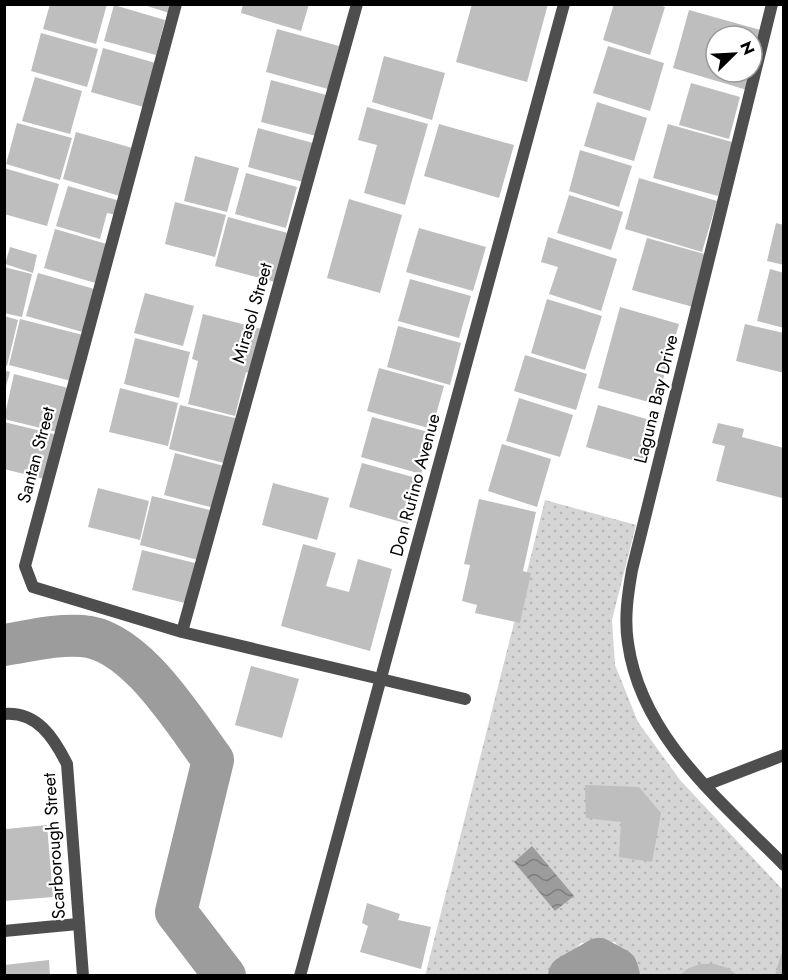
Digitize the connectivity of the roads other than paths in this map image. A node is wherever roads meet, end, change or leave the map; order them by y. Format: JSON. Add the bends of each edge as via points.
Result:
{"nodes":[{"id":1,"x":176,"y":4,"type":"edge"},
{"id":2,"x":357,"y":4,"type":"edge"},
{"id":3,"x":564,"y":4,"type":"edge"},
{"id":4,"x":772,"y":4,"type":"edge"},
{"id":5,"x":182,"y":632,"type":"junction"},
{"id":6,"x":381,"y":679,"type":"junction"},
{"id":7,"x":465,"y":699,"type":"dead end"},
{"id":8,"x":4,"y":714,"type":"edge"},
{"id":9,"x":783,"y":755,"type":"edge"},
{"id":10,"x":706,"y":785,"type":"junction"},
{"id":11,"x":783,"y":865,"type":"edge"},
{"id":12,"x":78,"y":924,"type":"junction"},
{"id":13,"x":4,"y":931,"type":"edge"},
{"id":14,"x":83,"y":975,"type":"edge"},
{"id":15,"x":300,"y":975,"type":"edge"}],
"edges":[{"from":1,"to":5,"type":"street","name":"Santan Street","via":[[25,566],[33,587]]},
{"from":2,"to":5,"type":"street","name":"Mirasol Street"},
{"from":3,"to":6,"type":"street","name":"Don Rufino Avenue"},
{"from":4,"to":10,"type":"street","name":"Laguna Bay Drive","via":[[627,600],[627,642],[644,699],[678,755]]},
{"from":5,"to":6,"type":"street","name":"Santan Street"},
{"from":6,"to":7,"type":"street","name":"Santan Street"},
{"from":6,"to":15,"type":"street","name":"Don Rufino Avenue"},
{"from":8,"to":12,"type":"street","name":"Scarborough Street","via":[[34,720],[55,739],[67,764]]},
{"from":9,"to":10,"type":"street"},
{"from":10,"to":11,"type":"street","name":"Laguna Bay Drive"},
{"from":12,"to":13,"type":"street"},
{"from":12,"to":14,"type":"street","name":"Scarborough Street"}]}
